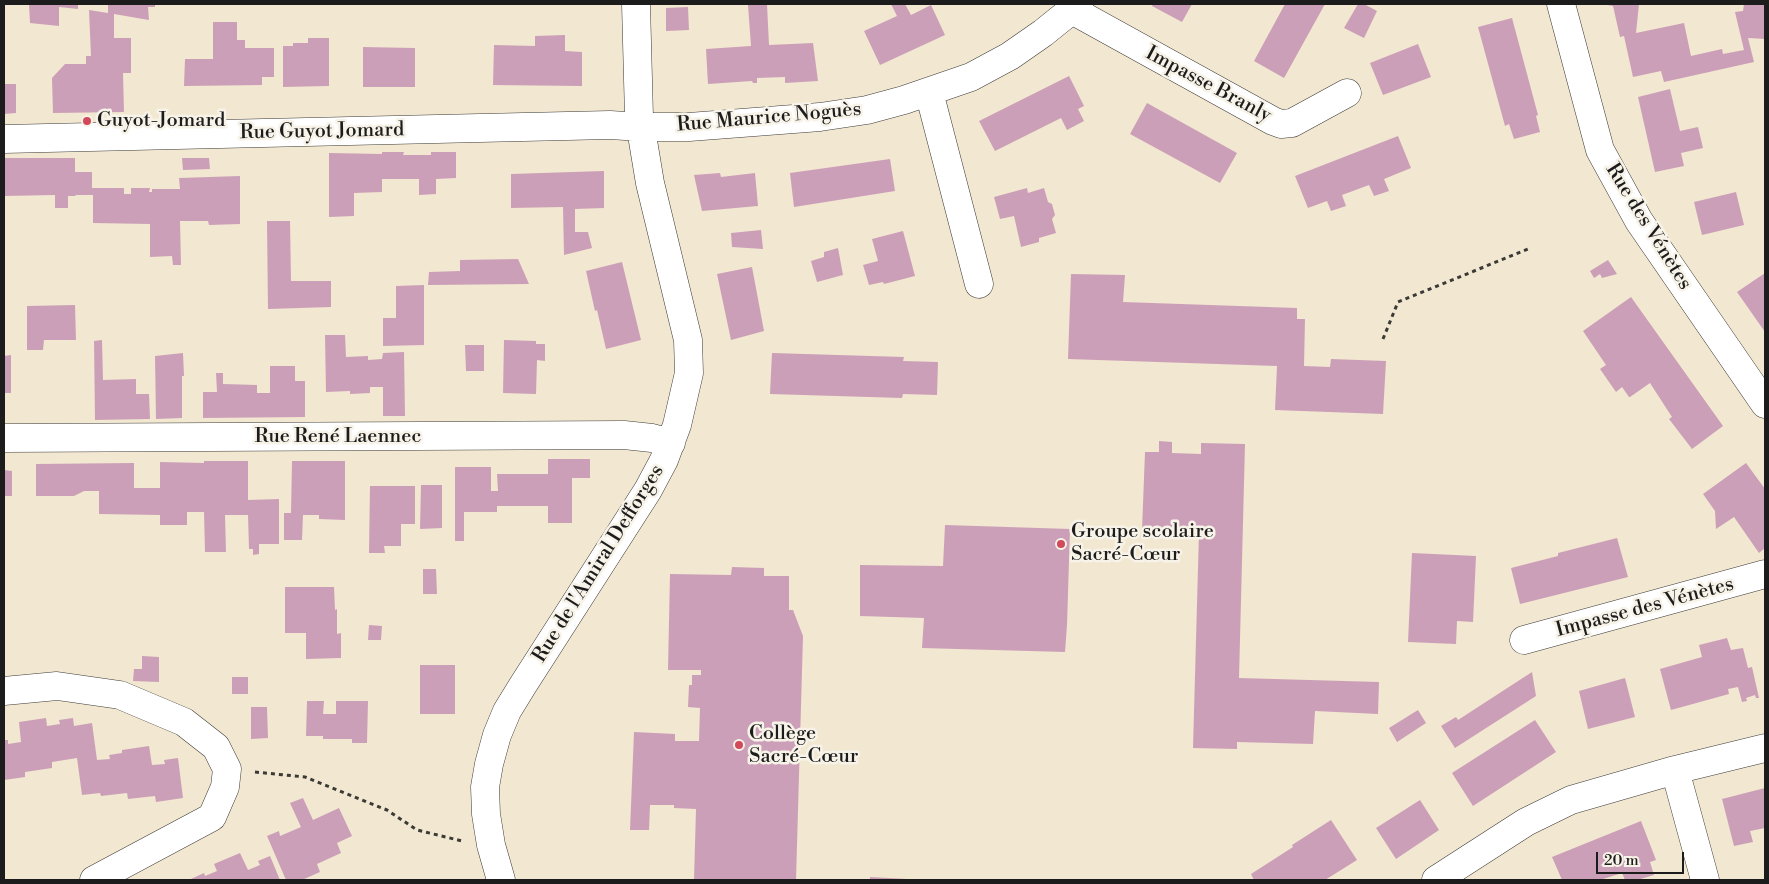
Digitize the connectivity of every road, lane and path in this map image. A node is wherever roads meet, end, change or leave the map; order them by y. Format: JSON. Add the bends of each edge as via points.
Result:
{"nodes":[{"id":1,"x":636,"y":4,"type":"edge"},
{"id":2,"x":1560,"y":4,"type":"edge"},
{"id":3,"x":1075,"y":7,"type":"edge"},
{"id":4,"x":929,"y":92,"type":"junction"},
{"id":5,"x":1347,"y":93,"type":"dead end"},
{"id":6,"x":641,"y":128,"type":"junction"},
{"id":7,"x":4,"y":139,"type":"edge"},
{"id":8,"x":1528,"y":249,"type":"dead end"},
{"id":9,"x":979,"y":284,"type":"dead end"},
{"id":10,"x":1383,"y":339,"type":"dead end"},
{"id":11,"x":1765,"y":404,"type":"edge"},
{"id":12,"x":4,"y":438,"type":"edge"},
{"id":13,"x":671,"y":443,"type":"junction"},
{"id":14,"x":1765,"y":574,"type":"edge"},
{"id":15,"x":1524,"y":640,"type":"dead end"},
{"id":16,"x":4,"y":690,"type":"edge"},
{"id":17,"x":1765,"y":748,"type":"edge"},
{"id":18,"x":227,"y":769,"type":"junction"},
{"id":19,"x":1675,"y":770,"type":"junction"},
{"id":20,"x":491,"y":845,"type":"junction"},
{"id":21,"x":94,"y":880,"type":"edge"},
{"id":22,"x":501,"y":880,"type":"edge"},
{"id":23,"x":1436,"y":880,"type":"edge"},
{"id":24,"x":1705,"y":880,"type":"edge"}],
"edges":[{"from":1,"to":6,"type":"street","name":"Rue de l'Amiral Defforges"},
{"from":2,"to":11,"type":"street","name":"Rue des Vénètes","via":[[1600,150],[1639,221]]},
{"from":3,"to":4,"type":"street","name":"Rue Maurice Noguès","via":[[1010,56],[971,77]]},
{"from":3,"to":5,"type":"street","name":"Impasse Branly","via":[[1281,124],[1292,123]]},
{"from":4,"to":6,"type":"street","name":"Rue Maurice Noguès","via":[[867,110],[820,117]]},
{"from":4,"to":9,"type":"street"},
{"from":6,"to":7,"type":"street","name":"Rue Guyot Jomard","via":[[610,124]]},
{"from":6,"to":13,"type":"street","name":"Rue de l'Amiral Defforges","via":[[650,183],[688,340],[689,373]]},
{"from":8,"to":10,"type":"path","via":[[1398,302]]},
{"from":12,"to":13,"type":"street","name":"Rue René Laennec","via":[[624,435]]},
{"from":13,"to":20,"type":"street","name":"Rue de l'Amiral Defforges","via":[[648,490],[508,711],[497,735],[485,787]]},
{"from":14,"to":15,"type":"street","name":"Impasse des Vénètes"},
{"from":16,"to":18,"type":"street","via":[[57,686],[120,695],[184,722],[216,747]]},
{"from":17,"to":19,"type":"street"},
{"from":18,"to":20,"type":"path","via":[[305,776],[387,810],[417,830]]},
{"from":18,"to":21,"type":"street","via":[[226,787],[212,817]]},
{"from":19,"to":23,"type":"street","via":[[1571,800],[1526,822]]},
{"from":19,"to":24,"type":"street"},
{"from":20,"to":22,"type":"street","name":"Rue de l'Amiral Defforges"}]}
